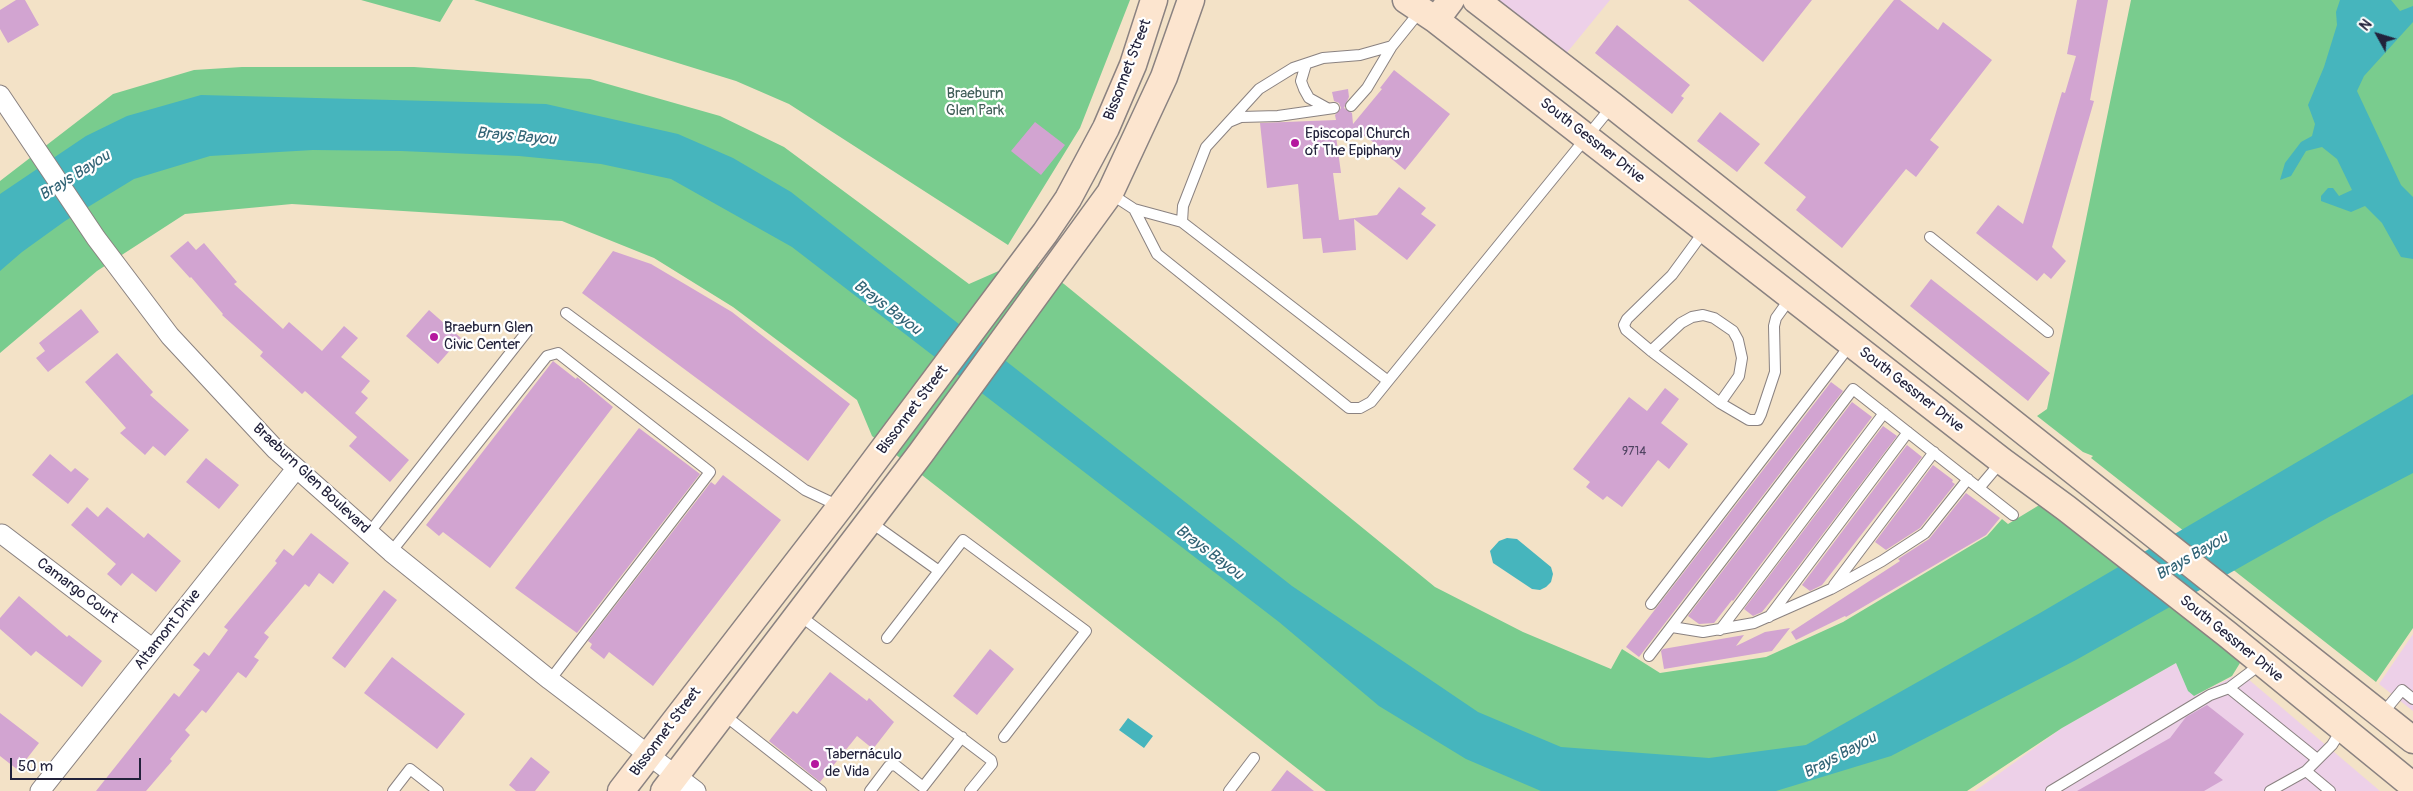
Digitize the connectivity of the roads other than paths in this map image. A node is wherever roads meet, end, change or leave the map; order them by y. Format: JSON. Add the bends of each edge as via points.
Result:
{"nodes":[{"id":1,"x":1154,"y":0,"type":"edge"},
{"id":2,"x":1191,"y":0,"type":"edge"},
{"id":3,"x":1476,"y":0,"type":"edge"},
{"id":4,"x":1428,"y":7,"type":"edge"},
{"id":5,"x":1392,"y":46,"type":"junction"},
{"id":6,"x":1306,"y":64,"type":"junction"},
{"id":7,"x":0,"y":95,"type":"edge"},
{"id":8,"x":1612,"y":105,"type":"junction"},
{"id":9,"x":1351,"y":106,"type":"dead end"},
{"id":10,"x":1224,"y":125,"type":"junction"},
{"id":11,"x":1106,"y":128,"type":"junction"},
{"id":12,"x":1586,"y":136,"type":"junction"},
{"id":13,"x":1136,"y":139,"type":"junction"},
{"id":14,"x":1110,"y":193,"type":"junction"},
{"id":15,"x":1134,"y":210,"type":"junction"},
{"id":16,"x":1182,"y":222,"type":"junction"},
{"id":17,"x":1705,"y":229,"type":"junction"},
{"id":18,"x":1930,"y":237,"type":"dead end"},
{"id":19,"x":1791,"y":296,"type":"junction"},
{"id":20,"x":566,"y":312,"type":"dead end"},
{"id":21,"x":1872,"y":312,"type":"junction"},
{"id":22,"x":529,"y":329,"type":"dead end"},
{"id":23,"x":2048,"y":332,"type":"dead end"},
{"id":24,"x":1851,"y":343,"type":"junction"},
{"id":25,"x":1651,"y":351,"type":"junction"},
{"id":26,"x":1388,"y":382,"type":"junction"},
{"id":27,"x":1720,"y":403,"type":"junction"},
{"id":28,"x":1884,"y":413,"type":"junction"},
{"id":29,"x":1908,"y":432,"type":"junction"},
{"id":30,"x":1934,"y":452,"type":"junction"},
{"id":31,"x":2002,"y":461,"type":"junction"},
{"id":32,"x":296,"y":469,"type":"junction"},
{"id":33,"x":1968,"y":479,"type":"junction"},
{"id":34,"x":1979,"y":488,"type":"junction"},
{"id":35,"x":840,"y":507,"type":"junction"},
{"id":36,"x":2013,"y":515,"type":"dead end"},
{"id":37,"x":866,"y":524,"type":"junction"},
{"id":38,"x":369,"y":533,"type":"junction"},
{"id":39,"x":2,"y":534,"type":"dead end"},
{"id":40,"x":391,"y":552,"type":"junction"},
{"id":41,"x":939,"y":572,"type":"junction"},
{"id":42,"x":1831,"y":589,"type":"junction"},
{"id":43,"x":1651,"y":604,"type":"dead end"},
{"id":44,"x":798,"y":614,"type":"junction"},
{"id":45,"x":1768,"y":618,"type":"junction"},
{"id":46,"x":1672,"y":627,"type":"junction"},
{"id":47,"x":1720,"y":630,"type":"junction"},
{"id":48,"x":887,"y":638,"type":"dead end"},
{"id":49,"x":153,"y":649,"type":"junction"},
{"id":50,"x":1649,"y":656,"type":"dead end"},
{"id":51,"x":2262,"y":663,"type":"junction"},
{"id":52,"x":550,"y":680,"type":"junction"},
{"id":53,"x":2229,"y":688,"type":"junction"},
{"id":54,"x":2413,"y":699,"type":"edge"},
{"id":55,"x":723,"y":714,"type":"junction"},
{"id":56,"x":2381,"y":715,"type":"junction"},
{"id":57,"x":2342,"y":728,"type":"junction"},
{"id":58,"x":962,"y":737,"type":"junction"},
{"id":59,"x":1004,"y":737,"type":"dead end"},
{"id":60,"x":2413,"y":740,"type":"edge"},
{"id":61,"x":647,"y":756,"type":"junction"},
{"id":62,"x":1254,"y":758,"type":"dead end"},
{"id":63,"x":2317,"y":760,"type":"junction"},
{"id":64,"x":2306,"y":771,"type":"junction"},
{"id":65,"x":670,"y":783,"type":"edge"},
{"id":66,"x":2285,"y":786,"type":"edge"},
{"id":67,"x":2413,"y":786,"type":"edge"},
{"id":68,"x":921,"y":789,"type":"edge"},
{"id":69,"x":40,"y":791,"type":"edge"},
{"id":70,"x":393,"y":791,"type":"edge"},
{"id":71,"x":438,"y":791,"type":"edge"},
{"id":72,"x":621,"y":791,"type":"edge"},
{"id":73,"x":696,"y":791,"type":"edge"},
{"id":74,"x":821,"y":791,"type":"edge"},
{"id":75,"x":870,"y":791,"type":"edge"},
{"id":76,"x":970,"y":791,"type":"edge"},
{"id":77,"x":1229,"y":791,"type":"edge"},
{"id":78,"x":2051,"y":791,"type":"edge"},
{"id":79,"x":2270,"y":791,"type":"edge"},
{"id":80,"x":2330,"y":791,"type":"edge"}],
"edges":[{"from":1,"to":11,"type":"main road","name":"Bissonnet Street"},
{"from":2,"to":13,"type":"main road","name":"Bissonnet Street","via":[[1164,77]]},
{"from":3,"to":8,"type":"main road"},
{"from":4,"to":5,"type":"lane"},
{"from":4,"to":12,"type":"main road","name":"South Gessner Drive"},
{"from":5,"to":6,"type":"lane"},
{"from":5,"to":9,"type":"lane","via":[[1367,88]]},
{"from":6,"to":10,"type":"lane","via":[[1259,88]]},
{"from":6,"to":10,"type":"lane","via":[[1302,81],[1309,98],[1331,108],[1278,116],[1241,117]]},
{"from":7,"to":32,"type":"street","name":"Braeburn Glen Boulevard","via":[[96,238],[170,336]]},
{"from":8,"to":12,"type":"lane"},
{"from":8,"to":21,"type":"main road"},
{"from":10,"to":16,"type":"lane","via":[[1206,147],[1183,206]]},
{"from":11,"to":13,"type":"main road"},
{"from":11,"to":35,"type":"main road","name":"Bissonnet Street","via":[[1068,199],[1016,274]]},
{"from":12,"to":17,"type":"main road","name":"South Gessner Drive"},
{"from":12,"to":26,"type":"lane"},
{"from":13,"to":14,"type":"main road","name":"Bissonnet Street"},
{"from":14,"to":15,"type":"lane"},
{"from":14,"to":37,"type":"main road","name":"Bissonnet Street"},
{"from":15,"to":16,"type":"lane"},
{"from":15,"to":26,"type":"lane","via":[[1157,254],[1349,408],[1360,408],[1371,402]]},
{"from":16,"to":26,"type":"lane"},
{"from":17,"to":19,"type":"main road","name":"South Gessner Drive"},
{"from":17,"to":25,"type":"lane","via":[[1672,275],[1625,322],[1626,330]]},
{"from":18,"to":23,"type":"lane"},
{"from":19,"to":24,"type":"main road","name":"South Gessner Drive"},
{"from":19,"to":27,"type":"lane","via":[[1776,318],[1775,372],[1758,420],[1750,420]]},
{"from":20,"to":35,"type":"lane","via":[[805,490]]},
{"from":21,"to":24,"type":"main road"},
{"from":21,"to":56,"type":"main road"},
{"from":22,"to":38,"type":"lane"},
{"from":24,"to":31,"type":"main road","name":"South Gessner Drive"},
{"from":24,"to":43,"type":"lane"},
{"from":25,"to":27,"type":"lane"},
{"from":25,"to":27,"type":"lane","via":[[1692,317],[1714,318],[1733,330],[1742,358],[1739,376]]},
{"from":28,"to":29,"type":"lane"},
{"from":28,"to":46,"type":"lane","via":[[1853,389]]},
{"from":28,"to":47,"type":"lane"},
{"from":29,"to":30,"type":"lane"},
{"from":29,"to":45,"type":"lane"},
{"from":30,"to":33,"type":"lane"},
{"from":30,"to":42,"type":"lane"},
{"from":31,"to":34,"type":"lane"},
{"from":31,"to":51,"type":"main road","name":"South Gessner Drive"},
{"from":32,"to":38,"type":"street","name":"Braeburn Glen Boulevard"},
{"from":32,"to":49,"type":"street","name":"Altamont Drive"},
{"from":33,"to":34,"type":"lane"},
{"from":33,"to":42,"type":"lane","via":[[1925,533]]},
{"from":34,"to":36,"type":"lane"},
{"from":35,"to":37,"type":"main road"},
{"from":35,"to":61,"type":"main road","name":"Bissonnet Street"},
{"from":37,"to":41,"type":"lane","via":[[876,526]]},
{"from":37,"to":44,"type":"main road","name":"Bissonnet Street"},
{"from":38,"to":40,"type":"street","name":"Braeburn Glen Boulevard"},
{"from":39,"to":49,"type":"street","name":"Camargo Court"},
{"from":40,"to":52,"type":"street","name":"Braeburn Glen Boulevard"},
{"from":40,"to":52,"type":"lane","via":[[547,356],[558,353],[710,472]]},
{"from":41,"to":48,"type":"lane"},
{"from":41,"to":59,"type":"lane","via":[[963,540],[1086,631]]},
{"from":42,"to":45,"type":"lane"},
{"from":44,"to":55,"type":"main road","name":"Bissonnet Street"},
{"from":44,"to":58,"type":"lane"},
{"from":45,"to":47,"type":"lane"},
{"from":46,"to":47,"type":"lane","via":[[1703,632]]},
{"from":46,"to":50,"type":"lane"},
{"from":49,"to":69,"type":"street","name":"Altamont Drive"},
{"from":51,"to":53,"type":"lane"},
{"from":51,"to":57,"type":"main road","name":"South Gessner Drive"},
{"from":52,"to":61,"type":"street","name":"Braeburn Glen Boulevard"},
{"from":53,"to":63,"type":"lane"},
{"from":53,"to":78,"type":"lane","via":[[2210,695]]},
{"from":54,"to":56,"type":"lane","via":[[2402,690]]},
{"from":55,"to":65,"type":"main road","name":"Bissonnet Street"},
{"from":55,"to":74,"type":"lane"},
{"from":56,"to":60,"type":"main road"},
{"from":57,"to":63,"type":"lane","via":[[2332,745]]},
{"from":57,"to":67,"type":"main road","name":"South Gessner Drive"},
{"from":58,"to":68,"type":"lane"},
{"from":58,"to":76,"type":"lane","via":[[992,764]]},
{"from":61,"to":65,"type":"street","name":"Braeburn Glen Boulevard"},
{"from":61,"to":72,"type":"main road","name":"Bissonnet Street"},
{"from":62,"to":77,"type":"lane"},
{"from":63,"to":64,"type":"lane"},
{"from":64,"to":66,"type":"lane"},
{"from":64,"to":80,"type":"lane"},
{"from":65,"to":73,"type":"street","name":"Braeburn Glen Boulevard"},
{"from":66,"to":79,"type":"lane"},
{"from":68,"to":75,"type":"lane","via":[[894,765],[889,766]]},
{"from":70,"to":71,"type":"lane","via":[[410,769]]}]}
